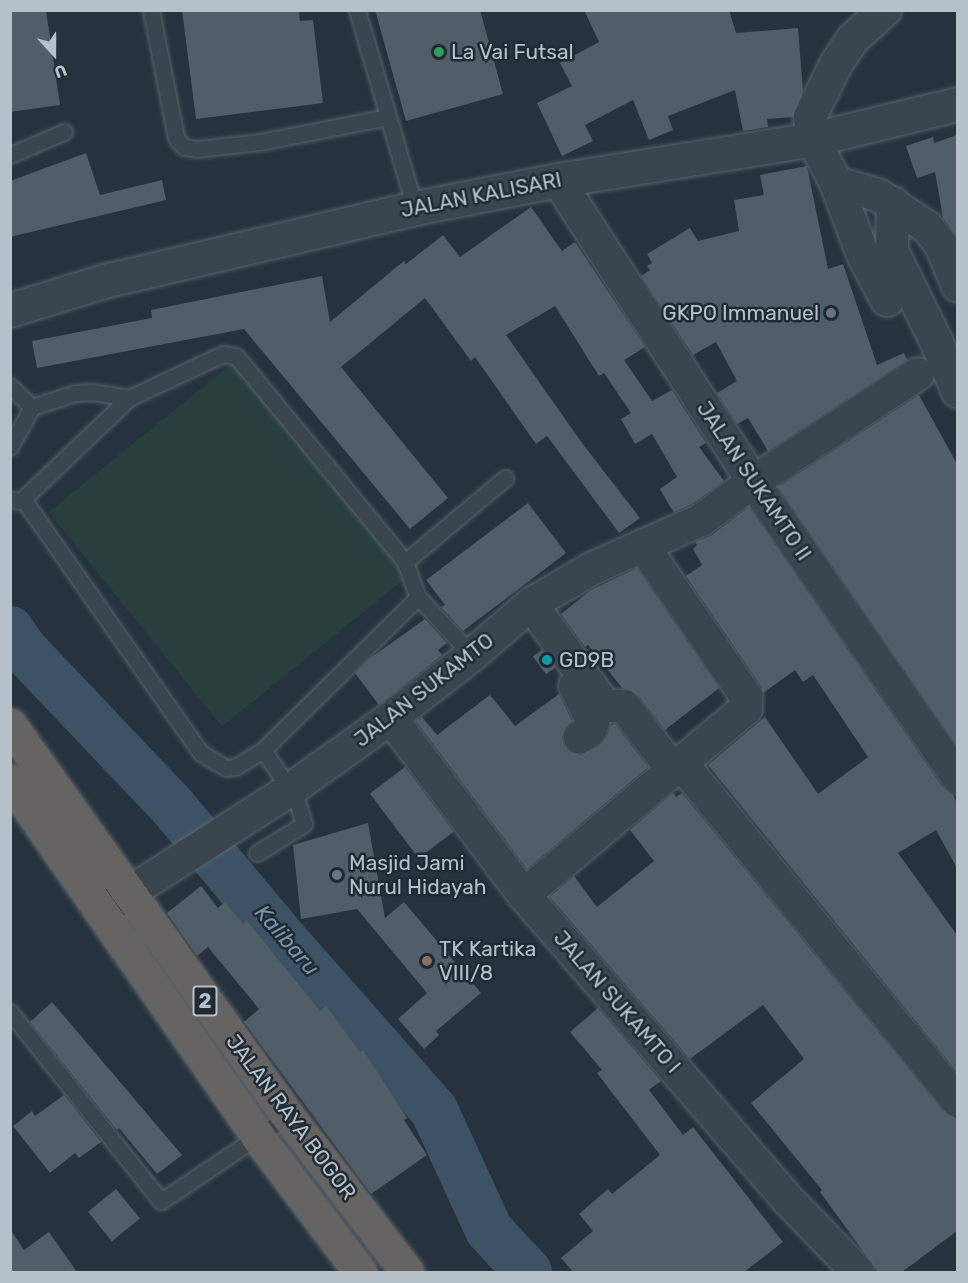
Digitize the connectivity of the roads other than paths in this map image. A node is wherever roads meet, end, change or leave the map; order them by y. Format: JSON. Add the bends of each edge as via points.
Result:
{"nodes":[{"id":1,"x":151,"y":10,"type":"edge"},
{"id":2,"x":357,"y":10,"type":"edge"},
{"id":3,"x":885,"y":10,"type":"edge"},
{"id":4,"x":957,"y":104,"type":"edge"},
{"id":5,"x":388,"y":117,"type":"junction"},
{"id":6,"x":64,"y":132,"type":"dead end"},
{"id":7,"x":818,"y":138,"type":"junction"},
{"id":8,"x":10,"y":155,"type":"edge"},
{"id":9,"x":558,"y":180,"type":"junction"},
{"id":10,"x":836,"y":183,"type":"junction"},
{"id":11,"x":893,"y":203,"type":"junction"},
{"id":12,"x":415,"y":208,"type":"junction"},
{"id":13,"x":957,"y":286,"type":"edge"},
{"id":14,"x":887,"y":300,"type":"dead end"},
{"id":15,"x":10,"y":310,"type":"edge"},
{"id":16,"x":918,"y":374,"type":"dead end"},
{"id":17,"x":10,"y":386,"type":"edge"},
{"id":18,"x":957,"y":392,"type":"edge"},
{"id":19,"x":129,"y":399,"type":"junction"},
{"id":20,"x":32,"y":407,"type":"junction"},
{"id":21,"x":10,"y":447,"type":"edge"},
{"id":22,"x":505,"y":478,"type":"dead end"},
{"id":23,"x":753,"y":482,"type":"junction"},
{"id":24,"x":17,"y":499,"type":"edge"},
{"id":25,"x":644,"y":547,"type":"junction"},
{"id":26,"x":405,"y":562,"type":"junction"},
{"id":27,"x":418,"y":597,"type":"junction"},
{"id":28,"x":531,"y":603,"type":"junction"},
{"id":29,"x":472,"y":655,"type":"junction"},
{"id":30,"x":578,"y":671,"type":"junction"},
{"id":31,"x":391,"y":718,"type":"junction"},
{"id":32,"x":10,"y":725,"type":"edge"},
{"id":33,"x":580,"y":737,"type":"dead end"},
{"id":34,"x":263,"y":750,"type":"junction"},
{"id":35,"x":677,"y":767,"type":"junction"},
{"id":36,"x":957,"y":778,"type":"edge"},
{"id":37,"x":10,"y":781,"type":"edge"},
{"id":38,"x":290,"y":790,"type":"junction"},
{"id":39,"x":256,"y":854,"type":"dead end"},
{"id":40,"x":128,"y":894,"type":"junction"},
{"id":41,"x":524,"y":895,"type":"junction"},
{"id":42,"x":101,"y":911,"type":"junction"},
{"id":43,"x":10,"y":1012,"type":"edge"},
{"id":44,"x":957,"y":1101,"type":"edge"},
{"id":45,"x":288,"y":1116,"type":"junction"},
{"id":46,"x":258,"y":1137,"type":"junction"},
{"id":47,"x":360,"y":1272,"type":"edge"},
{"id":48,"x":407,"y":1272,"type":"edge"},
{"id":49,"x":858,"y":1272,"type":"edge"}],
"edges":[{"from":1,"to":5,"type":"lane","via":[[176,138],[184,147],[260,142]]},
{"from":2,"to":5,"type":"lane"},
{"from":3,"to":7,"type":"street","via":[[853,39],[836,64],[810,117]]},
{"from":4,"to":7,"type":"street","name":"JALAN KALISARI"},
{"from":5,"to":12,"type":"lane"},
{"from":6,"to":8,"type":"lane"},
{"from":7,"to":9,"type":"street","name":"JALAN KALISARI"},
{"from":7,"to":10,"type":"street"},
{"from":9,"to":12,"type":"street","name":"JALAN KALISARI"},
{"from":9,"to":23,"type":"street","name":"JALAN SUKAMTO II"},
{"from":10,"to":11,"type":"street"},
{"from":10,"to":14,"type":"street","via":[[864,257]]},
{"from":11,"to":13,"type":"street","via":[[927,227],[941,245]]},
{"from":11,"to":18,"type":"street","via":[[892,251]]},
{"from":12,"to":15,"type":"street","name":"JALAN KALISARI","via":[[104,281]]},
{"from":16,"to":23,"type":"street","name":"JALAN SUKAMTO"},
{"from":17,"to":20,"type":"lane"},
{"from":19,"to":20,"type":"lane","via":[[75,393]]},
{"from":19,"to":24,"type":"lane"},
{"from":19,"to":26,"type":"lane","via":[[223,354],[236,356]]},
{"from":20,"to":21,"type":"lane"},
{"from":22,"to":26,"type":"lane"},
{"from":23,"to":25,"type":"street","name":"JALAN SUKAMTO","via":[[701,520]]},
{"from":23,"to":36,"type":"street","name":"JALAN SUKAMTO II"},
{"from":24,"to":34,"type":"lane","via":[[201,753],[226,768],[235,767]]},
{"from":25,"to":28,"type":"street","name":"JALAN SUKAMTO","via":[[593,568]]},
{"from":25,"to":35,"type":"street","via":[[746,696],[746,709]]},
{"from":26,"to":27,"type":"lane"},
{"from":27,"to":29,"type":"lane"},
{"from":27,"to":34,"type":"lane"},
{"from":28,"to":29,"type":"street","name":"JALAN SUKAMTO"},
{"from":28,"to":30,"type":"street"},
{"from":29,"to":31,"type":"street","name":"JALAN SUKAMTO"},
{"from":30,"to":33,"type":"street","via":[[574,686],[593,722],[590,731]]},
{"from":30,"to":35,"type":"street","via":[[605,706],[624,706]]},
{"from":31,"to":38,"type":"street","name":"JALAN SUKAMTO"},
{"from":31,"to":41,"type":"street","name":"JALAN SUKAMTO I","via":[[473,806]]},
{"from":32,"to":40,"type":"highway","name":"JALAN RAYA BOGOR","number":"2"},
{"from":34,"to":38,"type":"lane"},
{"from":35,"to":41,"type":"street"},
{"from":35,"to":44,"type":"street"},
{"from":37,"to":42,"type":"highway","name":"JALAN RAYA BOGOR","number":"2"},
{"from":38,"to":39,"type":"lane","via":[[304,824]]},
{"from":38,"to":40,"type":"street","name":"JALAN SUKAMTO"},
{"from":40,"to":42,"type":"street","name":"JALAN SUKAMTO"},
{"from":40,"to":45,"type":"highway","name":"JALAN RAYA BOGOR","number":"2"},
{"from":41,"to":49,"type":"street","name":"JALAN SUKAMTO I","via":[[788,1200]]},
{"from":42,"to":46,"type":"highway","name":"JALAN RAYA BOGOR","number":"2"},
{"from":43,"to":46,"type":"lane","via":[[161,1201]]},
{"from":45,"to":46,"type":"lane"},
{"from":45,"to":48,"type":"highway","name":"JALAN RAYA BOGOR","number":"2"},
{"from":46,"to":47,"type":"highway","name":"JALAN RAYA BOGOR","number":"2"}]}
